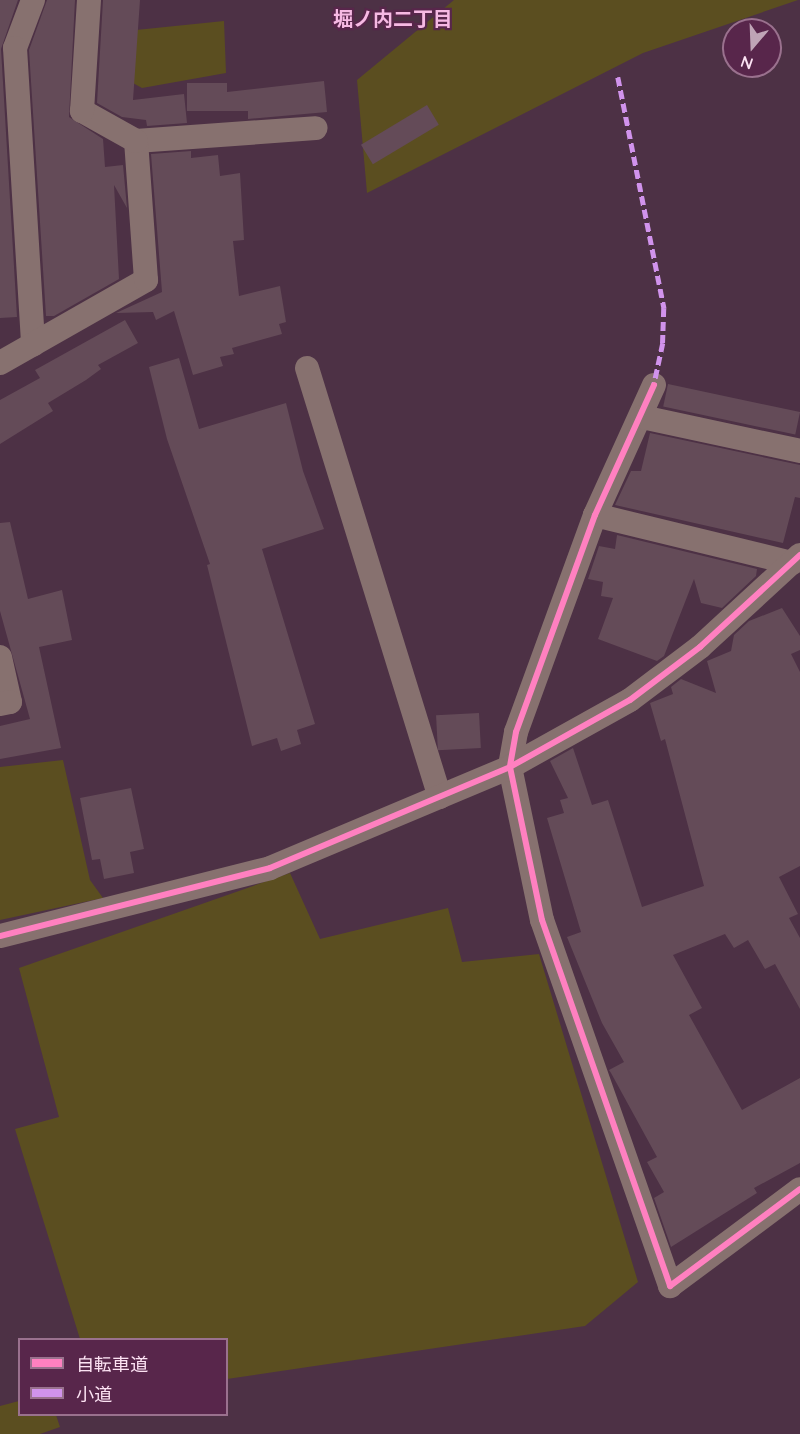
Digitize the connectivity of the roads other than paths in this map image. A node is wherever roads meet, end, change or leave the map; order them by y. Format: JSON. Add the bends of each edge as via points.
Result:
{"nodes":[{"id":1,"x":33,"y":0,"type":"edge"},
{"id":2,"x":89,"y":0,"type":"edge"},
{"id":3,"x":316,"y":128,"type":"dead end"},
{"id":4,"x":136,"y":141,"type":"junction"},
{"id":5,"x":33,"y":344,"type":"junction"},
{"id":6,"x":0,"y":363,"type":"edge"},
{"id":7,"x":307,"y":368,"type":"dead end"},
{"id":8,"x":654,"y":385,"type":"dead end"},
{"id":9,"x":642,"y":417,"type":"junction"},
{"id":10,"x":800,"y":451,"type":"edge"},
{"id":11,"x":595,"y":515,"type":"junction"},
{"id":12,"x":796,"y":559,"type":"edge"},
{"id":13,"x":0,"y":657,"type":"edge"},
{"id":14,"x":0,"y":704,"type":"edge"},
{"id":15,"x":510,"y":767,"type":"junction"},
{"id":16,"x":440,"y":797,"type":"junction"},
{"id":17,"x":0,"y":936,"type":"edge"},
{"id":18,"x":800,"y":1189,"type":"edge"}],
"edges":[{"from":1,"to":5,"type":"street","via":[[15,48]]},
{"from":2,"to":4,"type":"street","via":[[82,111]]},
{"from":3,"to":4,"type":"street"},
{"from":4,"to":5,"type":"street","via":[[146,280]]},
{"from":5,"to":6,"type":"street"},
{"from":7,"to":16,"type":"street"},
{"from":8,"to":9,"type":"street"},
{"from":9,"to":10,"type":"street"},
{"from":9,"to":11,"type":"street"},
{"from":11,"to":12,"type":"street"},
{"from":11,"to":15,"type":"street","via":[[516,732]]},
{"from":12,"to":15,"type":"street","via":[[700,647],[630,700]]},
{"from":13,"to":14,"type":"street","via":[[10,702]]},
{"from":15,"to":16,"type":"street"},
{"from":15,"to":18,"type":"street","via":[[545,930],[670,1286]]},
{"from":16,"to":17,"type":"street","via":[[270,868]]}]}
